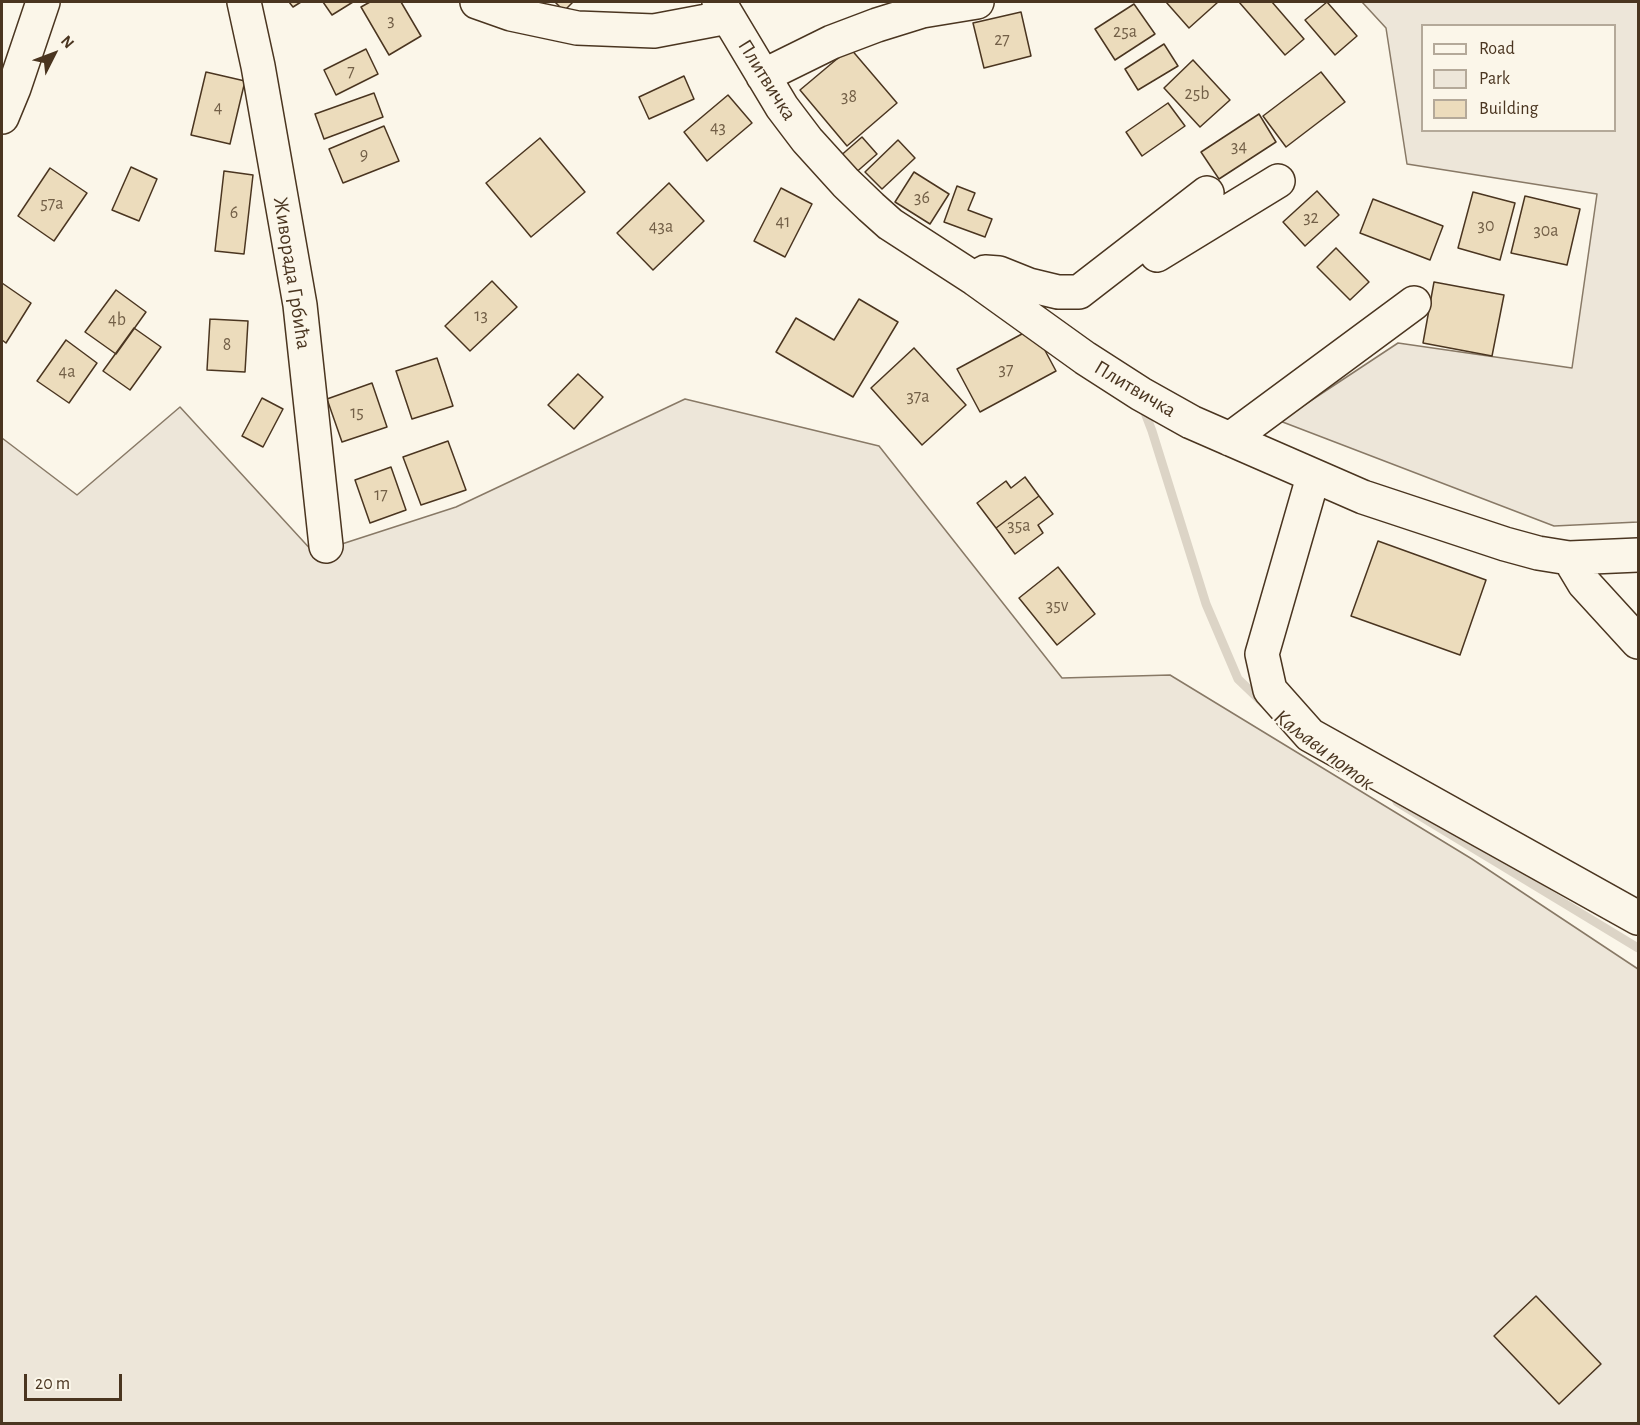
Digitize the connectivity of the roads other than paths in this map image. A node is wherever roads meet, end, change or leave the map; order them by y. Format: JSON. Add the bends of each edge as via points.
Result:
{"nodes":[{"id":1,"x":43,"y":2,"type":"edge"},
{"id":2,"x":244,"y":2,"type":"edge"},
{"id":3,"x":477,"y":2,"type":"edge"},
{"id":4,"x":977,"y":2,"type":"edge"},
{"id":5,"x":724,"y":9,"type":"edge"},
{"id":6,"x":763,"y":76,"type":"junction"},
{"id":7,"x":2,"y":117,"type":"edge"},
{"id":8,"x":1278,"y":181,"type":"dead end"},
{"id":9,"x":1207,"y":193,"type":"dead end"},
{"id":10,"x":975,"y":279,"type":"junction"},
{"id":11,"x":1078,"y":292,"type":"junction"},
{"id":12,"x":1414,"y":303,"type":"dead end"},
{"id":13,"x":1230,"y":439,"type":"junction"},
{"id":14,"x":1313,"y":477,"type":"junction"},
{"id":15,"x":326,"y":546,"type":"dead end"},
{"id":16,"x":1638,"y":555,"type":"edge"},
{"id":17,"x":1569,"y":558,"type":"junction"},
{"id":18,"x":1638,"y":642,"type":"edge"},
{"id":19,"x":1638,"y":918,"type":"edge"}],
"edges":[{"from":1,"to":7,"type":"street"},
{"from":2,"to":15,"type":"street","name":"Живорада Грбића","via":[[300,305]]},
{"from":3,"to":5,"type":"street","via":[[511,14],[577,28],[654,30]]},
{"from":4,"to":6,"type":"street","via":[[922,11],[878,25],[832,42]]},
{"from":5,"to":6,"type":"street","name":"Плитвичка"},
{"from":6,"to":10,"type":"street","name":"Плитвичка","via":[[795,124],[846,183],[890,224]]},
{"from":8,"to":11,"type":"street","via":[[1102,290]]},
{"from":9,"to":11,"type":"street"},
{"from":10,"to":11,"type":"street","via":[[985,272],[999,273],[1058,292]]},
{"from":10,"to":13,"type":"street","name":"Плитвичка","via":[[1141,394]]},
{"from":12,"to":13,"type":"street"},
{"from":13,"to":14,"type":"street","name":"Плитвичка"},
{"from":14,"to":17,"type":"street","name":"Плитвичка","via":[[1505,544]]},
{"from":14,"to":19,"type":"street","via":[[1262,654],[1270,690],[1310,735]]},
{"from":16,"to":17,"type":"street","name":"Плитвичка"},
{"from":17,"to":18,"type":"street","via":[[1584,583]]}]}
